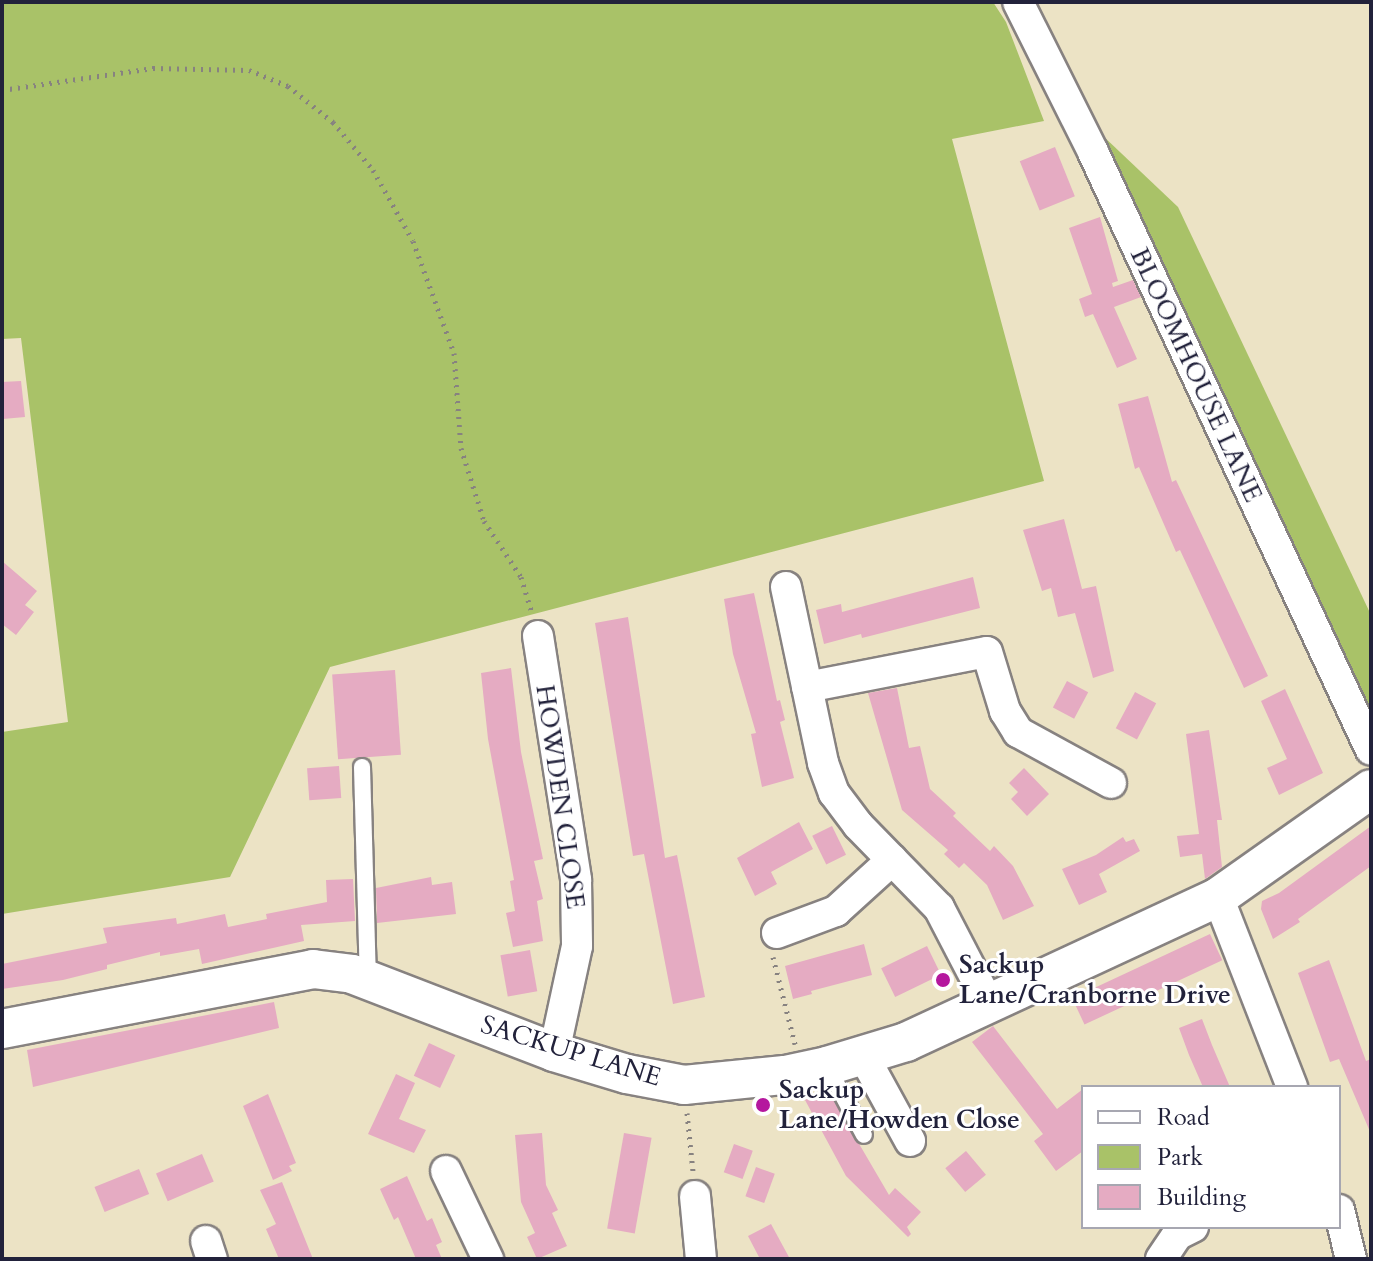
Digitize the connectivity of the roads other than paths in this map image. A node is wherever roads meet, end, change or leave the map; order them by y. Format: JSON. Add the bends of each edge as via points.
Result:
{"nodes":[{"id":1,"x":1018,"y":2,"type":"edge"},
{"id":2,"x":786,"y":587,"type":"dead end"},
{"id":3,"x":538,"y":636,"type":"road end"},
{"id":4,"x":807,"y":687,"type":"junction"},
{"id":5,"x":1371,"y":750,"type":"edge"},
{"id":6,"x":362,"y":767,"type":"dead end"},
{"id":7,"x":1111,"y":783,"type":"dead end"},
{"id":8,"x":1371,"y":789,"type":"edge"},
{"id":9,"x":892,"y":860,"type":"junction"},
{"id":10,"x":1218,"y":897,"type":"junction"},
{"id":11,"x":777,"y":933,"type":"road end"},
{"id":12,"x":368,"y":981,"type":"junction"},
{"id":13,"x":989,"y":1004,"type":"junction"},
{"id":14,"x":2,"y":1029,"type":"edge"},
{"id":15,"x":554,"y":1052,"type":"junction"},
{"id":16,"x":863,"y":1055,"type":"junction"},
{"id":17,"x":815,"y":1069,"type":"junction"},
{"id":18,"x":1291,"y":1085,"type":"edge"},
{"id":19,"x":864,"y":1135,"type":"dead end"},
{"id":20,"x":910,"y":1141,"type":"dead end"},
{"id":21,"x":446,"y":1171,"type":"dead end"},
{"id":22,"x":695,"y":1196,"type":"road end"},
{"id":23,"x":1341,"y":1218,"type":"edge"},
{"id":24,"x":1189,"y":1229,"type":"edge"},
{"id":25,"x":488,"y":1259,"type":"edge"},
{"id":26,"x":701,"y":1259,"type":"edge"},
{"id":27,"x":1161,"y":1259,"type":"edge"},
{"id":28,"x":1351,"y":1259,"type":"edge"}],
"edges":[{"from":1,"to":5,"type":"street","name":"BLOOMHOUSE LANE"},
{"from":2,"to":4,"type":"street"},
{"from":3,"to":15,"type":"street","name":"HOWDEN CLOSE","via":[[576,880],[577,946]]},
{"from":4,"to":7,"type":"street","via":[[987,652],[1005,711],[1018,732]]},
{"from":4,"to":9,"type":"street","via":[[834,793]]},
{"from":6,"to":12,"type":"lane"},
{"from":8,"to":10,"type":"street","name":"SACKUP LANE"},
{"from":9,"to":11,"type":"street","via":[[836,911]]},
{"from":9,"to":13,"type":"street","via":[[939,908]]},
{"from":10,"to":13,"type":"street","name":"SACKUP LANE"},
{"from":10,"to":18,"type":"street"},
{"from":12,"to":14,"type":"street","name":"SACKUP LANE","via":[[313,969]]},
{"from":12,"to":15,"type":"street","name":"SACKUP LANE"},
{"from":13,"to":16,"type":"street","name":"SACKUP LANE","via":[[906,1042]]},
{"from":15,"to":17,"type":"street","name":"SACKUP LANE","via":[[684,1085]]},
{"from":16,"to":17,"type":"street","name":"SACKUP LANE"},
{"from":16,"to":20,"type":"street"},
{"from":17,"to":19,"type":"lane"},
{"from":21,"to":25,"type":"street"},
{"from":22,"to":26,"type":"street"},
{"from":23,"to":28,"type":"street"},
{"from":24,"to":27,"type":"street","via":[[1177,1235]]}]}
